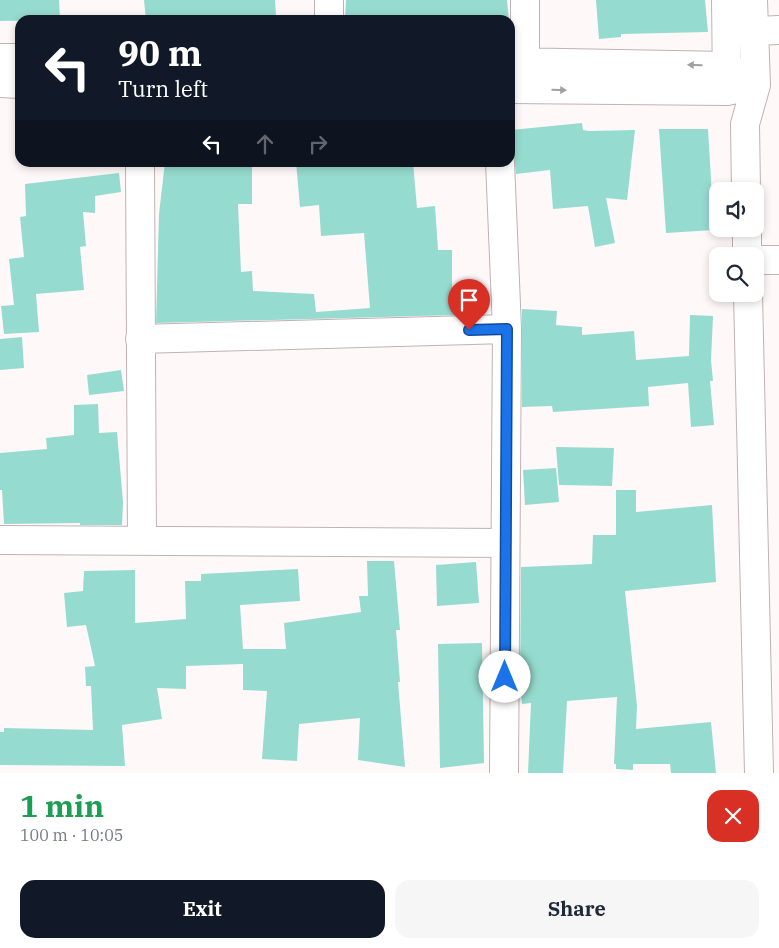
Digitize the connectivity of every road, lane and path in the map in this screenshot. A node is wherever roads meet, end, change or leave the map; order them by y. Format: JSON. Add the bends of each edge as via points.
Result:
{"nodes":[{"id":1,"x":329,"y":0,"type":"edge"},
{"id":2,"x":525,"y":0,"type":"edge"},
{"id":3,"x":726,"y":0,"type":"edge"},
{"id":4,"x":753,"y":0,"type":"edge"},
{"id":5,"x":329,"y":15,"type":"edge"},
{"id":6,"x":766,"y":30,"type":"edge"},
{"id":7,"x":0,"y":58,"type":"edge"},
{"id":8,"x":15,"y":58,"type":"edge"},
{"id":9,"x":515,"y":67,"type":"edge"},
{"id":10,"x":727,"y":79,"type":"junction"},
{"id":11,"x":0,"y":84,"type":"edge"},
{"id":12,"x":15,"y":84,"type":"edge"},
{"id":13,"x":756,"y":85,"type":"junction"},
{"id":14,"x":515,"y":89,"type":"edge"},
{"id":15,"x":745,"y":124,"type":"junction"},
{"id":16,"x":140,"y":167,"type":"edge"},
{"id":17,"x":500,"y":167,"type":"edge"},
{"id":18,"x":746,"y":182,"type":"edge"},
{"id":19,"x":764,"y":260,"type":"edge"},
{"id":20,"x":779,"y":260,"type":"edge"},
{"id":21,"x":748,"y":302,"type":"edge"},
{"id":22,"x":507,"y":329,"type":"junction"},
{"id":23,"x":140,"y":339,"type":"junction"},
{"id":24,"x":0,"y":540,"type":"edge"},
{"id":25,"x":142,"y":541,"type":"junction"},
{"id":26,"x":505,"y":544,"type":"junction"},
{"id":27,"x":504,"y":773,"type":"edge"},
{"id":28,"x":759,"y":773,"type":"edge"}],
"edges":[{"from":1,"to":5,"type":"street"},
{"from":2,"to":9,"type":"street"},
{"from":3,"to":10,"type":"street"},
{"from":4,"to":6,"type":"street"},
{"from":6,"to":13,"type":"street"},
{"from":7,"to":8,"type":"street"},
{"from":10,"to":9,"type":"street","one_way":true},
{"from":10,"to":13,"type":"street"},
{"from":14,"to":10,"type":"street","one_way":true},
{"from":10,"to":15,"type":"street"},
{"from":11,"to":12,"type":"street"},
{"from":13,"to":15,"type":"street"},
{"from":15,"to":18,"type":"street"},
{"from":16,"to":23,"type":"street"},
{"from":17,"to":22,"type":"street"},
{"from":19,"to":20,"type":"street"},
{"from":21,"to":28,"type":"street"},
{"from":22,"to":23,"type":"street"},
{"from":22,"to":26,"type":"street"},
{"from":23,"to":25,"type":"street"},
{"from":24,"to":25,"type":"street"},
{"from":25,"to":26,"type":"street"},
{"from":26,"to":27,"type":"street"}]}
